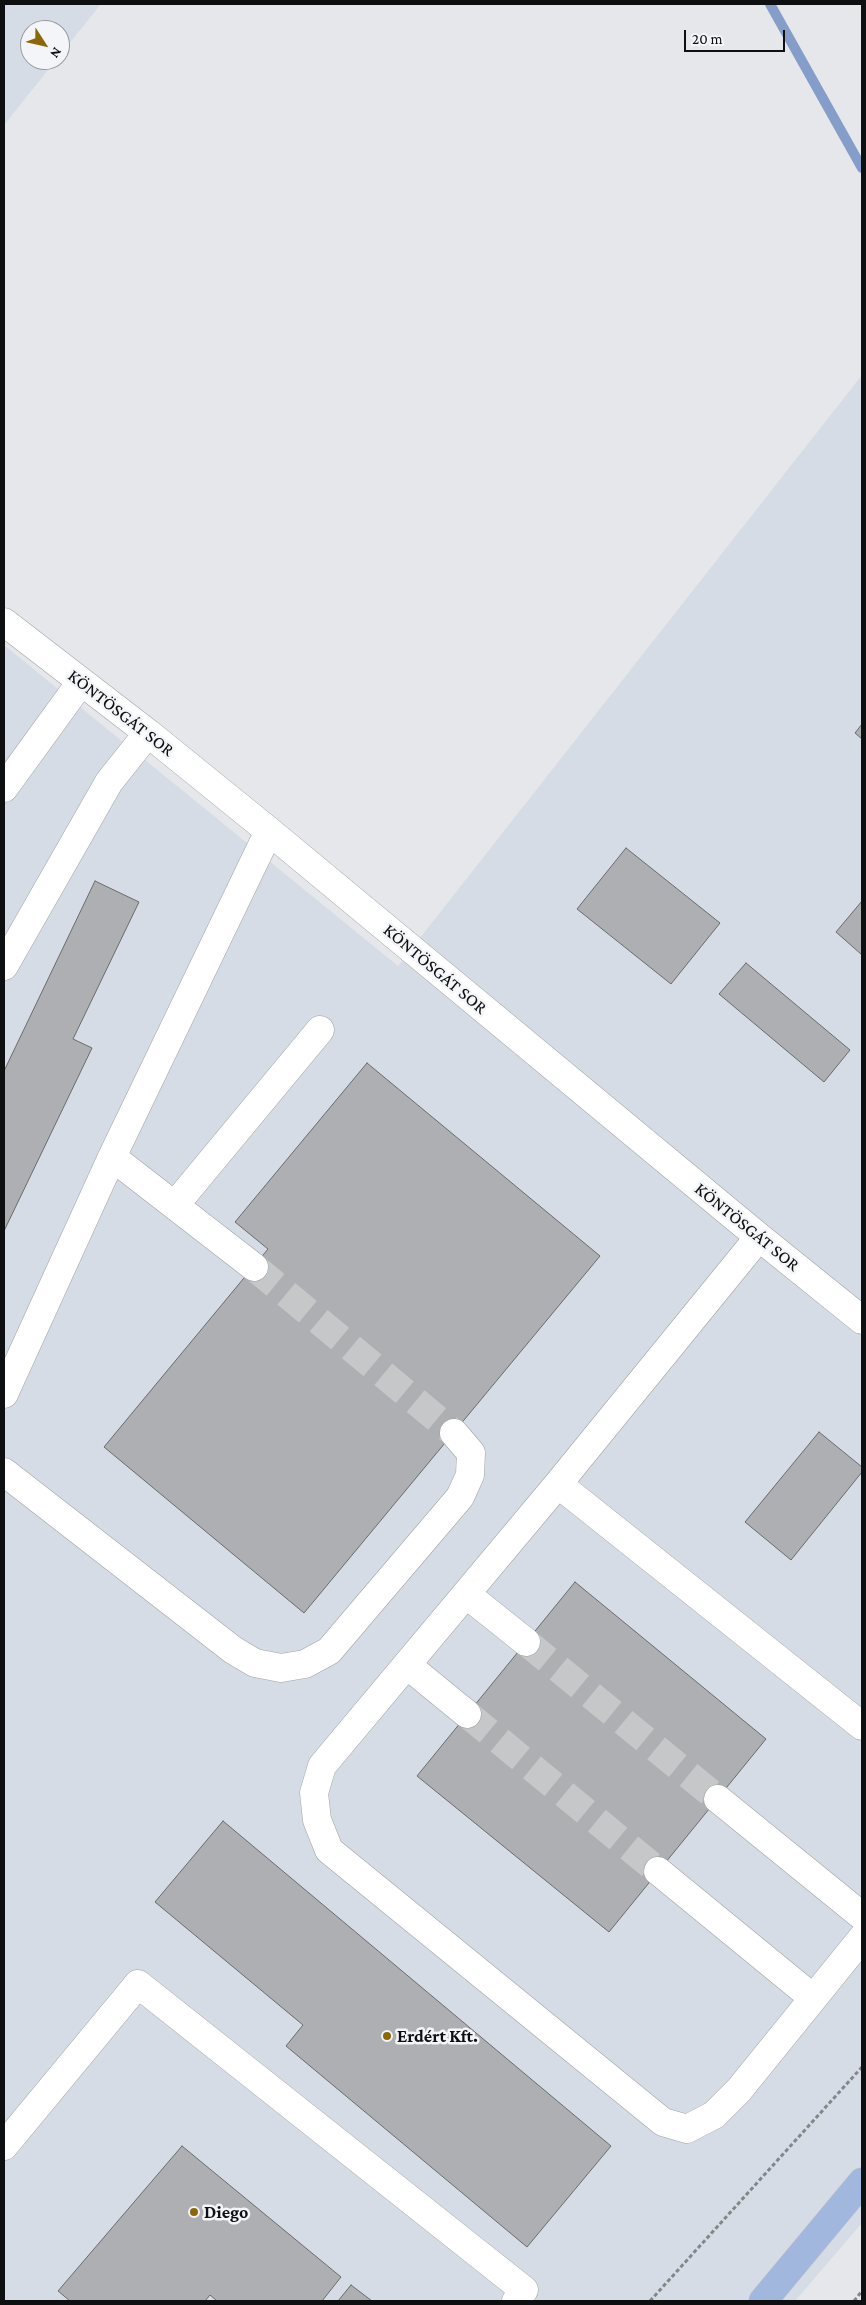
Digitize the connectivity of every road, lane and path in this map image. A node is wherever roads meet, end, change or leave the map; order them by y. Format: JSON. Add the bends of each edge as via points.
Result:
{"nodes":[{"id":1,"x":4,"y":622,"type":"edge"},
{"id":2,"x":81,"y":682,"type":"junction"},
{"id":3,"x":148,"y":733,"type":"junction"},
{"id":4,"x":4,"y":788,"type":"edge"},
{"id":5,"x":269,"y":831,"type":"junction"},
{"id":6,"x":4,"y":966,"type":"edge"},
{"id":7,"x":320,"y":1030,"type":"dead end"},
{"id":8,"x":112,"y":1157,"type":"junction"},
{"id":9,"x":175,"y":1205,"type":"junction"},
{"id":10,"x":759,"y":1238,"type":"junction"},
{"id":11,"x":254,"y":1267,"type":"tunnel mouth"},
{"id":12,"x":862,"y":1320,"type":"edge"},
{"id":13,"x":4,"y":1394,"type":"edge"},
{"id":14,"x":454,"y":1433,"type":"tunnel mouth"},
{"id":15,"x":4,"y":1472,"type":"edge"},
{"id":16,"x":558,"y":1484,"type":"junction"},
{"id":17,"x":466,"y":1594,"type":"junction"},
{"id":18,"x":526,"y":1642,"type":"tunnel mouth"},
{"id":19,"x":407,"y":1665,"type":"junction"},
{"id":20,"x":467,"y":1714,"type":"tunnel mouth"},
{"id":21,"x":862,"y":1726,"type":"edge"},
{"id":22,"x":718,"y":1799,"type":"tunnel mouth"},
{"id":23,"x":658,"y":1871,"type":"tunnel mouth"},
{"id":24,"x":862,"y":1916,"type":"edge"},
{"id":25,"x":862,"y":1938,"type":"edge"},
{"id":26,"x":813,"y":1998,"type":"junction"},
{"id":27,"x":862,"y":2067,"type":"edge"},
{"id":28,"x":4,"y":2146,"type":"edge"},
{"id":29,"x":857,"y":2194,"type":"edge"},
{"id":30,"x":862,"y":2291,"type":"edge"},
{"id":31,"x":516,"y":2301,"type":"edge"},
{"id":32,"x":650,"y":2301,"type":"edge"},
{"id":33,"x":763,"y":2301,"type":"edge"},
{"id":34,"x":854,"y":2301,"type":"edge"}],
"edges":[{"from":1,"to":2,"type":"street","name":"KÖNTÖSGÁT SOR"},
{"from":2,"to":3,"type":"street","name":"KÖNTÖSGÁT SOR"},
{"from":2,"to":4,"type":"street"},
{"from":3,"to":5,"type":"street","name":"KÖNTÖSGÁT SOR"},
{"from":3,"to":6,"type":"street","via":[[109,782]]},
{"from":5,"to":8,"type":"street"},
{"from":5,"to":10,"type":"street","name":"KÖNTÖSGÁT SOR"},
{"from":7,"to":9,"type":"street"},
{"from":8,"to":9,"type":"street"},
{"from":8,"to":13,"type":"street"},
{"from":9,"to":11,"type":"street"},
{"from":10,"to":12,"type":"street","name":"KÖNTÖSGÁT SOR"},
{"from":10,"to":16,"type":"street"},
{"from":14,"to":15,"type":"street","via":[[471,1454],[470,1475],[460,1497],[329,1651],[306,1664],[281,1668],[255,1663],[233,1650]]},
{"from":16,"to":17,"type":"street"},
{"from":16,"to":21,"type":"street"},
{"from":17,"to":18,"type":"street"},
{"from":17,"to":19,"type":"street"},
{"from":19,"to":20,"type":"street"},
{"from":19,"to":26,"type":"street","via":[[322,1766],[314,1792],[317,1820],[329,1850],[663,2122],[687,2128],[714,2115],[739,2090]]},
{"from":22,"to":24,"type":"street"},
{"from":23,"to":26,"type":"street"},
{"from":25,"to":26,"type":"street"},
{"from":27,"to":32,"type":"path"},
{"from":28,"to":31,"type":"street","via":[[138,1984],[524,2290]]},
{"from":29,"to":33,"type":"main road"},
{"from":30,"to":34,"type":"path"}]}
